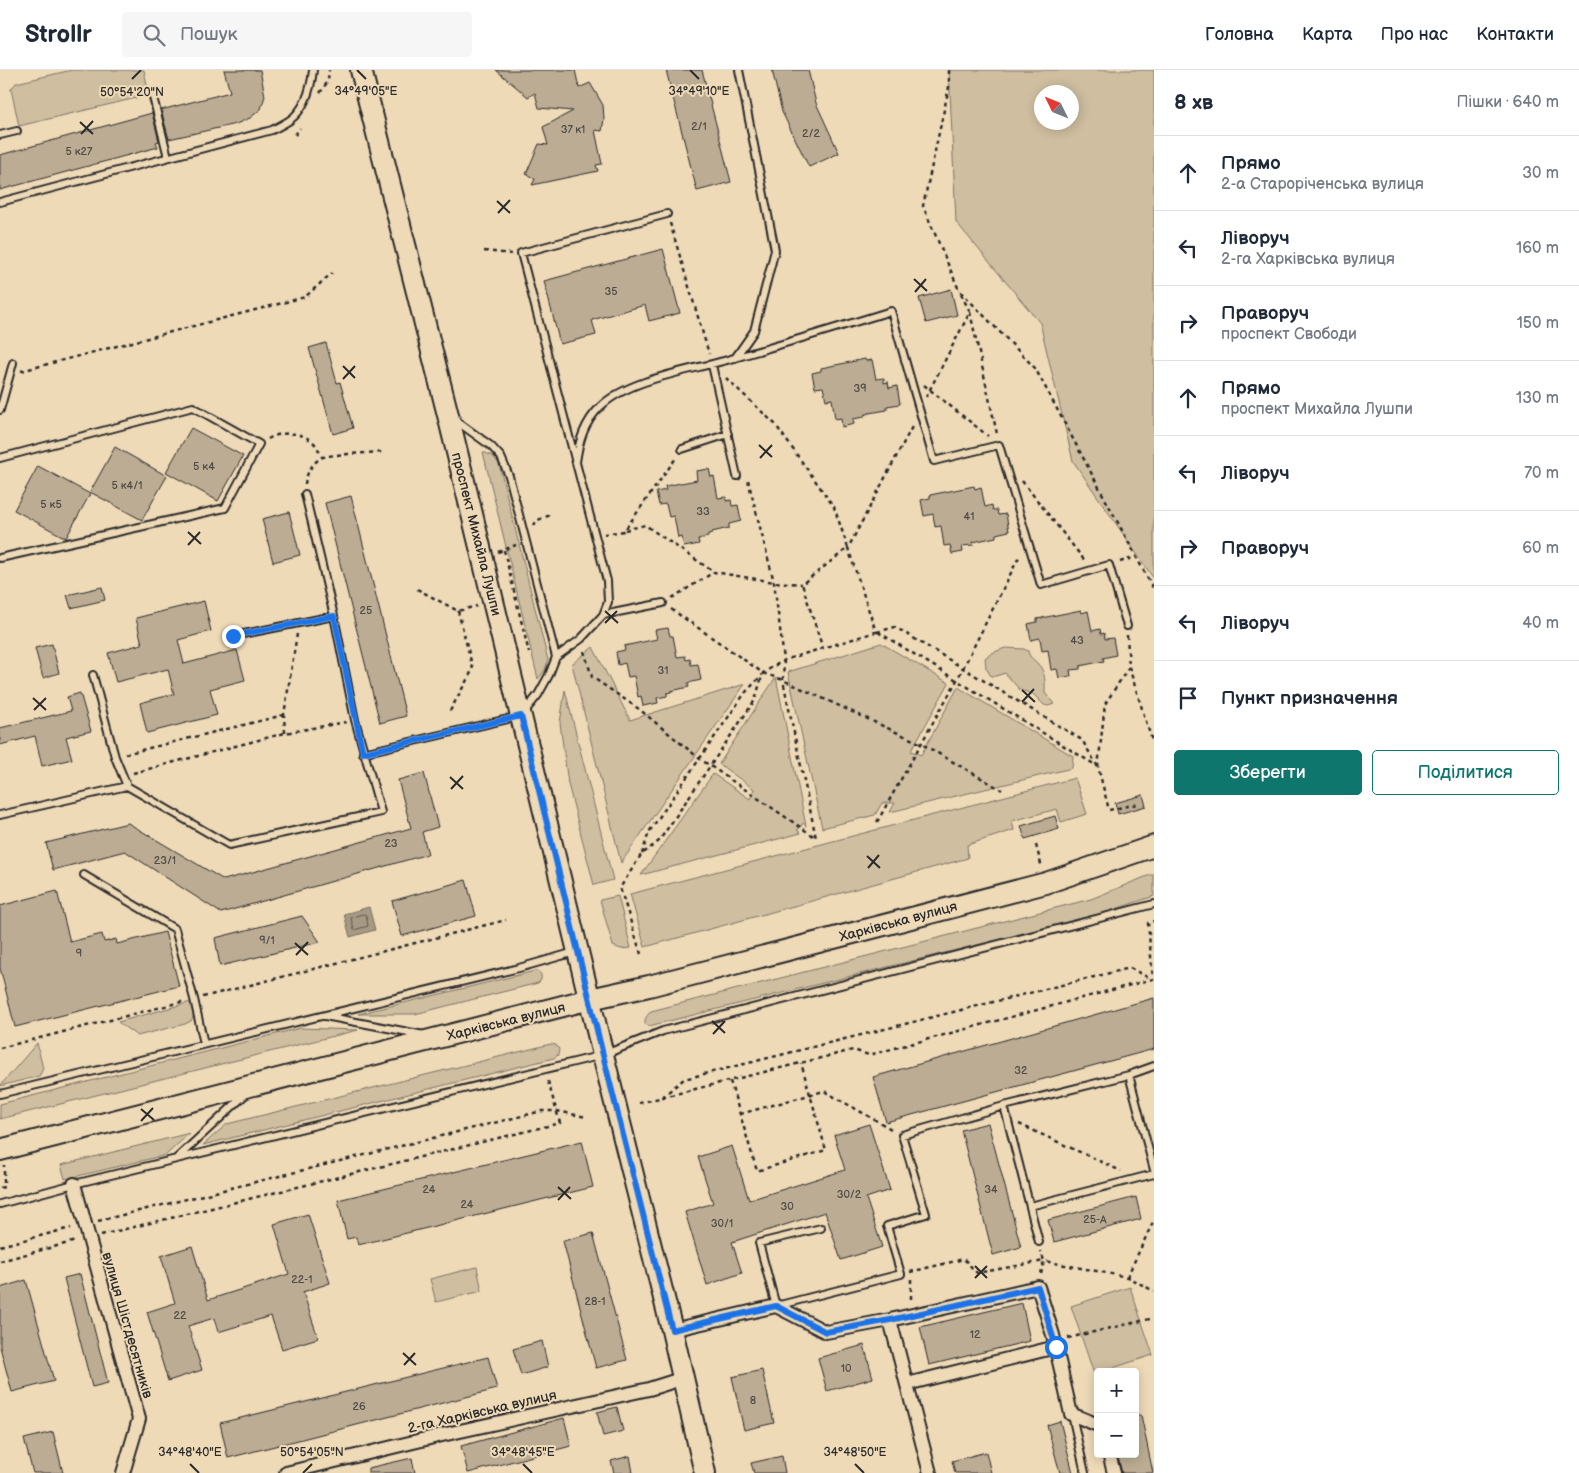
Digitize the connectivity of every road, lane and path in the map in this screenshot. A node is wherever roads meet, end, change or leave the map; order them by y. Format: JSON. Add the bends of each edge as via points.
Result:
{"nodes":[{"id":1,"x":313,"y":70,"type":"edge"},
{"id":2,"x":362,"y":70,"type":"edge"},
{"id":3,"x":739,"y":70,"type":"edge"},
{"id":4,"x":949,"y":70,"type":"edge"},
{"id":5,"x":153,"y":97,"type":"dead end"},
{"id":6,"x":16,"y":131,"type":"dead end"},
{"id":7,"x":0,"y":135,"type":"edge"},
{"id":8,"x":168,"y":157,"type":"junction"},
{"id":9,"x":0,"y":202,"type":"edge"},
{"id":10,"x":667,"y":214,"type":"joint"},
{"id":11,"x":484,"y":251,"type":"dead end"},
{"id":12,"x":522,"y":256,"type":"junction"},
{"id":13,"x":332,"y":273,"type":"dead end"},
{"id":14,"x":959,"y":290,"type":"junction"},
{"id":15,"x":970,"y":312,"type":"junction"},
{"id":16,"x":735,"y":358,"type":"junction"},
{"id":17,"x":13,"y":363,"type":"dead end"},
{"id":18,"x":712,"y":364,"type":"junction"},
{"id":19,"x":908,"y":371,"type":"junction"},
{"id":20,"x":10,"y":373,"type":"junction"},
{"id":21,"x":930,"y":390,"type":"junction"},
{"id":22,"x":0,"y":410,"type":"edge"},
{"id":23,"x":920,"y":411,"type":"junction"},
{"id":24,"x":448,"y":415,"type":"junction"},
{"id":25,"x":728,"y":434,"type":"junction"},
{"id":26,"x":259,"y":444,"type":"junction"},
{"id":27,"x":999,"y":445,"type":"junction"},
{"id":28,"x":682,"y":449,"type":"joint"},
{"id":29,"x":382,"y":452,"type":"dead end"},
{"id":30,"x":322,"y":457,"type":"junction"},
{"id":31,"x":0,"y":458,"type":"edge"},
{"id":32,"x":576,"y":462,"type":"junction"},
{"id":33,"x":738,"y":476,"type":"dead end"},
{"id":34,"x":747,"y":477,"type":"dead end"},
{"id":35,"x":1020,"y":479,"type":"dead end"},
{"id":36,"x":305,"y":494,"type":"joint"},
{"id":37,"x":550,"y":515,"type":"dead end"},
{"id":38,"x":624,"y":531,"type":"junction"},
{"id":39,"x":595,"y":536,"type":"junction"},
{"id":40,"x":526,"y":541,"type":"junction"},
{"id":41,"x":1028,"y":541,"type":"junction"},
{"id":42,"x":848,"y":548,"type":"junction"},
{"id":43,"x":504,"y":550,"type":"junction"},
{"id":44,"x":1136,"y":557,"type":"junction"},
{"id":45,"x":0,"y":558,"type":"edge"},
{"id":46,"x":482,"y":558,"type":"junction"},
{"id":47,"x":1109,"y":565,"type":"junction"},
{"id":48,"x":1092,"y":570,"type":"junction"},
{"id":49,"x":714,"y":572,"type":"junction"},
{"id":50,"x":774,"y":582,"type":"junction"},
{"id":51,"x":802,"y":584,"type":"junction"},
{"id":52,"x":417,"y":589,"type":"dead end"},
{"id":53,"x":1154,"y":590,"type":"edge"},
{"id":54,"x":493,"y":602,"type":"junction"},
{"id":55,"x":663,"y":603,"type":"junction"},
{"id":56,"x":458,"y":611,"type":"junction"},
{"id":57,"x":602,"y":615,"type":"junction"},
{"id":58,"x":334,"y":616,"type":"junction"},
{"id":59,"x":299,"y":622,"type":"junction"},
{"id":60,"x":1127,"y":626,"type":"joint"},
{"id":61,"x":876,"y":632,"type":"junction"},
{"id":62,"x":233,"y":636,"type":"dead end"},
{"id":63,"x":581,"y":639,"type":"junction"},
{"id":64,"x":823,"y":650,"type":"junction"},
{"id":65,"x":529,"y":653,"type":"dead end"},
{"id":66,"x":556,"y":657,"type":"junction"},
{"id":67,"x":784,"y":660,"type":"junction"},
{"id":68,"x":1129,"y":667,"type":"junction"},
{"id":69,"x":963,"y":668,"type":"junction"},
{"id":70,"x":763,"y":673,"type":"junction"},
{"id":71,"x":93,"y":675,"type":"dead end"},
{"id":72,"x":783,"y":680,"type":"junction"},
{"id":73,"x":957,"y":680,"type":"junction"},
{"id":74,"x":450,"y":711,"type":"dead end"},
{"id":75,"x":284,"y":715,"type":"junction"},
{"id":76,"x":521,"y":716,"type":"junction"},
{"id":77,"x":355,"y":720,"type":"junction"},
{"id":78,"x":285,"y":734,"type":"junction"},
{"id":79,"x":922,"y":744,"type":"junction"},
{"id":80,"x":1154,"y":747,"type":"edge"},
{"id":81,"x":363,"y":753,"type":"junction"},
{"id":82,"x":115,"y":757,"type":"junction"},
{"id":83,"x":700,"y":759,"type":"junction"},
{"id":84,"x":711,"y":766,"type":"junction"},
{"id":85,"x":1098,"y":767,"type":"junction"},
{"id":86,"x":122,"y":776,"type":"junction"},
{"id":87,"x":127,"y":786,"type":"junction"},
{"id":88,"x":1002,"y":790,"type":"dead end"},
{"id":89,"x":1137,"y":804,"type":"dead end"},
{"id":90,"x":0,"y":815,"type":"edge"},
{"id":91,"x":877,"y":822,"type":"dead end"},
{"id":92,"x":1036,"y":845,"type":"dead end"},
{"id":93,"x":1154,"y":846,"type":"edge"},
{"id":94,"x":641,"y":855,"type":"junction"},
{"id":95,"x":84,"y":875,"type":"dead end"},
{"id":96,"x":1046,"y":883,"type":"junction"},
{"id":97,"x":1154,"y":904,"type":"edge"},
{"id":98,"x":506,"y":920,"type":"dead end"},
{"id":99,"x":1154,"y":921,"type":"edge"},
{"id":100,"x":578,"y":951,"type":"junction"},
{"id":101,"x":641,"y":954,"type":"dead end"},
{"id":102,"x":1153,"y":979,"type":"junction"},
{"id":103,"x":194,"y":999,"type":"junction"},
{"id":104,"x":590,"y":999,"type":"junction"},
{"id":105,"x":322,"y":1016,"type":"junction"},
{"id":106,"x":440,"y":1038,"type":"junction"},
{"id":107,"x":204,"y":1044,"type":"junction"},
{"id":108,"x":0,"y":1048,"type":"edge"},
{"id":109,"x":603,"y":1055,"type":"junction"},
{"id":110,"x":801,"y":1063,"type":"junction"},
{"id":111,"x":1154,"y":1066,"type":"edge"},
{"id":112,"x":545,"y":1069,"type":"junction"},
{"id":113,"x":1128,"y":1074,"type":"junction"},
{"id":114,"x":730,"y":1081,"type":"junction"},
{"id":115,"x":256,"y":1085,"type":"junction"},
{"id":116,"x":0,"y":1094,"type":"edge"},
{"id":117,"x":810,"y":1095,"type":"junction"},
{"id":118,"x":660,"y":1098,"type":"junction"},
{"id":119,"x":639,"y":1103,"type":"dead end"},
{"id":120,"x":1004,"y":1106,"type":"junction"},
{"id":121,"x":556,"y":1111,"type":"junction"},
{"id":122,"x":740,"y":1114,"type":"junction"},
{"id":123,"x":586,"y":1116,"type":"dead end"},
{"id":124,"x":1007,"y":1118,"type":"junction"},
{"id":125,"x":902,"y":1135,"type":"junction"},
{"id":126,"x":2,"y":1150,"type":"edge"},
{"id":127,"x":175,"y":1160,"type":"junction"},
{"id":128,"x":1154,"y":1170,"type":"edge"},
{"id":129,"x":1154,"y":1174,"type":"edge"},
{"id":130,"x":1136,"y":1179,"type":"junction"},
{"id":131,"x":74,"y":1184,"type":"junction"},
{"id":132,"x":0,"y":1188,"type":"edge"},
{"id":133,"x":0,"y":1204,"type":"edge"},
{"id":134,"x":1030,"y":1206,"type":"junction"},
{"id":135,"x":1154,"y":1220,"type":"edge"},
{"id":136,"x":84,"y":1224,"type":"junction"},
{"id":137,"x":821,"y":1228,"type":"dead end"},
{"id":138,"x":88,"y":1238,"type":"junction"},
{"id":139,"x":1039,"y":1242,"type":"joint"},
{"id":140,"x":0,"y":1246,"type":"edge"},
{"id":141,"x":0,"y":1260,"type":"edge"},
{"id":142,"x":1044,"y":1261,"type":"junction"},
{"id":143,"x":1127,"y":1277,"type":"junction"},
{"id":144,"x":1154,"y":1291,"type":"edge"},
{"id":145,"x":776,"y":1306,"type":"junction"},
{"id":146,"x":905,"y":1317,"type":"junction"},
{"id":147,"x":890,"y":1320,"type":"junction"},
{"id":148,"x":672,"y":1330,"type":"junction"},
{"id":149,"x":1056,"y":1347,"type":"junction"},
{"id":150,"x":684,"y":1378,"type":"junction"},
{"id":151,"x":907,"y":1384,"type":"junction"},
{"id":152,"x":1071,"y":1414,"type":"junction"},
{"id":153,"x":1094,"y":1423,"type":"edge"},
{"id":154,"x":1110,"y":1458,"type":"edge"},
{"id":155,"x":123,"y":1473,"type":"edge"},
{"id":156,"x":286,"y":1473,"type":"edge"},
{"id":157,"x":705,"y":1473,"type":"edge"},
{"id":158,"x":930,"y":1473,"type":"edge"},
{"id":159,"x":1085,"y":1473,"type":"edge"},
{"id":160,"x":1114,"y":1473,"type":"edge"}],
"edges":[{"from":1,"to":8,"type":"lane","via":[[311,87],[291,120],[272,130]]},
{"from":2,"to":24,"type":"main road","name":"проспект Михайла Лушпи"},
{"from":3,"to":16,"type":"lane","via":[[775,250],[754,331]]},
{"from":4,"to":14,"type":"path","via":[[949,87],[923,206]]},
{"from":5,"to":8,"type":"lane"},
{"from":6,"to":7,"type":"lane"},
{"from":8,"to":9,"type":"lane"},
{"from":10,"to":12,"type":"lane"},
{"from":10,"to":18,"type":"path"},
{"from":11,"to":12,"type":"path"},
{"from":12,"to":32,"type":"lane"},
{"from":13,"to":20,"type":"path","via":[[305,297]]},
{"from":14,"to":15,"type":"path"},
{"from":14,"to":44,"type":"path","via":[[1035,368]]},
{"from":15,"to":21,"type":"path"},
{"from":15,"to":27,"type":"path"},
{"from":16,"to":18,"type":"lane"},
{"from":16,"to":19,"type":"lane","via":[[891,311]]},
{"from":17,"to":20,"type":"lane"},
{"from":18,"to":25,"type":"lane"},
{"from":18,"to":32,"type":"lane","via":[[622,391],[600,407],[585,426]]},
{"from":18,"to":42,"type":"path","via":[[775,424],[834,507]]},
{"from":19,"to":21,"type":"path"},
{"from":19,"to":23,"type":"lane"},
{"from":20,"to":22,"type":"lane"},
{"from":21,"to":23,"type":"path"},
{"from":21,"to":27,"type":"path"},
{"from":23,"to":27,"type":"lane","via":[[934,460]]},
{"from":23,"to":42,"type":"path"},
{"from":24,"to":40,"type":"lane","via":[[501,457]]},
{"from":24,"to":46,"type":"main road","name":"проспект Михайла Лушпи"},
{"from":25,"to":28,"type":"lane"},
{"from":25,"to":33,"type":"lane"},
{"from":26,"to":30,"type":"path","via":[[275,435],[291,433],[314,443]]},
{"from":26,"to":31,"type":"lane","via":[[193,407]]},
{"from":26,"to":45,"type":"lane","via":[[225,508]]},
{"from":27,"to":41,"type":"lane"},
{"from":28,"to":38,"type":"path"},
{"from":29,"to":30,"type":"path"},
{"from":30,"to":36,"type":"path","via":[[312,465],[306,478]]},
{"from":32,"to":39,"type":"lane"},
{"from":34,"to":50,"type":"path"},
{"from":35,"to":48,"type":"path"},
{"from":36,"to":58,"type":"lane"},
{"from":37,"to":40,"type":"path","via":[[536,521]]},
{"from":38,"to":39,"type":"path"},
{"from":38,"to":49,"type":"path","via":[[645,525]]},
{"from":39,"to":57,"type":"lane","via":[[607,581],[608,602]]},
{"from":40,"to":43,"type":"path"},
{"from":40,"to":66,"type":"lane"},
{"from":41,"to":48,"type":"lane","via":[[1041,585]]},
{"from":41,"to":69,"type":"path"},
{"from":42,"to":51,"type":"path"},
{"from":42,"to":61,"type":"path"},
{"from":43,"to":46,"type":"path"},
{"from":43,"to":65,"type":"path"},
{"from":44,"to":47,"type":"path"},
{"from":44,"to":53,"type":"path"},
{"from":46,"to":54,"type":"main road","name":"проспект Михайла Лушпи"},
{"from":47,"to":48,"type":"lane"},
{"from":47,"to":60,"type":"lane"},
{"from":49,"to":50,"type":"path"},
{"from":49,"to":55,"type":"path"},
{"from":50,"to":51,"type":"path"},
{"from":50,"to":67,"type":"path"},
{"from":51,"to":64,"type":"path"},
{"from":52,"to":56,"type":"path"},
{"from":54,"to":56,"type":"path"},
{"from":54,"to":76,"type":"main road","name":"проспект Михайла Лушпи"},
{"from":55,"to":57,"type":"lane"},
{"from":55,"to":70,"type":"path"},
{"from":56,"to":74,"type":"path","via":[[473,668]]},
{"from":57,"to":63,"type":"lane"},
{"from":58,"to":59,"type":"lane"},
{"from":58,"to":77,"type":"lane"},
{"from":59,"to":62,"type":"lane"},
{"from":59,"to":75,"type":"path"},
{"from":60,"to":68,"type":"path"},
{"from":61,"to":64,"type":"path"},
{"from":61,"to":69,"type":"path","via":[[895,627]]},
{"from":61,"to":73,"type":"path"},
{"from":63,"to":66,"type":"lane"},
{"from":63,"to":83,"type":"path","via":[[592,677],[639,709]]},
{"from":64,"to":67,"type":"path"},
{"from":66,"to":76,"type":"lane","via":[[542,688]]},
{"from":67,"to":70,"type":"path"},
{"from":67,"to":72,"type":"path"},
{"from":68,"to":80,"type":"path"},
{"from":68,"to":85,"type":"path","via":[[1105,704]]},
{"from":69,"to":73,"type":"path"},
{"from":69,"to":85,"type":"path","via":[[1082,740]]},
{"from":70,"to":72,"type":"path"},
{"from":70,"to":83,"type":"path","via":[[745,693]]},
{"from":70,"to":84,"type":"path","via":[[755,700]]},
{"from":71,"to":82,"type":"lane"},
{"from":72,"to":79,"type":"path"},
{"from":72,"to":84,"type":"path","via":[[816,838]]},
{"from":73,"to":79,"type":"path"},
{"from":73,"to":85,"type":"path"},
{"from":75,"to":78,"type":"path"},
{"from":75,"to":82,"type":"path"},
{"from":76,"to":81,"type":"lane"},
{"from":76,"to":100,"type":"main road","name":"проспект Михайла Лушпи"},
{"from":77,"to":78,"type":"path"},
{"from":77,"to":81,"type":"lane"},
{"from":78,"to":86,"type":"path"},
{"from":79,"to":88,"type":"path"},
{"from":79,"to":91,"type":"path"},
{"from":81,"to":87,"type":"lane","via":[[381,812],[229,846]]},
{"from":82,"to":86,"type":"lane"},
{"from":83,"to":84,"type":"path"},
{"from":83,"to":94,"type":"path","via":[[649,832]]},
{"from":84,"to":94,"type":"path","via":[[659,841]]},
{"from":85,"to":89,"type":"path","via":[[1109,810]]},
{"from":86,"to":87,"type":"lane"},
{"from":87,"to":90,"type":"lane"},
{"from":92,"to":96,"type":"path"},
{"from":93,"to":96,"type":"main road","name":"Харківська вулиця"},
{"from":94,"to":101,"type":"path","via":[[620,888]]},
{"from":95,"to":103,"type":"lane","via":[[175,929]]},
{"from":96,"to":104,"type":"main road","name":"Харківська вулиця"},
{"from":97,"to":109,"type":"lane","via":[[662,1031]]},
{"from":98,"to":103,"type":"path"},
{"from":99,"to":102,"type":"path","via":[[1148,923]]},
{"from":100,"to":104,"type":"main road","name":"проспект Михайла Лушпи"},
{"from":100,"to":105,"type":"lane"},
{"from":102,"to":110,"type":"path","via":[[869,1055],[853,1050]]},
{"from":102,"to":118,"type":"path","via":[[1130,968],[684,1079]]},
{"from":103,"to":107,"type":"lane"},
{"from":103,"to":108,"type":"path"},
{"from":104,"to":106,"type":"main road","name":"Харківська вулиця"},
{"from":104,"to":109,"type":"main road","name":"проспект Михайла Лушпи"},
{"from":105,"to":106,"type":"lane"},
{"from":105,"to":107,"type":"lane"},
{"from":106,"to":115,"type":"main road","name":"Харківська вулиця"},
{"from":107,"to":116,"type":"lane"},
{"from":109,"to":112,"type":"lane"},
{"from":109,"to":148,"type":"main road","name":"проспект Михайла Лушпи"},
{"from":110,"to":114,"type":"path"},
{"from":110,"to":117,"type":"path"},
{"from":111,"to":113,"type":"lane"},
{"from":112,"to":121,"type":"path"},
{"from":112,"to":127,"type":"lane"},
{"from":113,"to":120,"type":"lane"},
{"from":113,"to":128,"type":"lane"},
{"from":114,"to":118,"type":"path"},
{"from":114,"to":122,"type":"path"},
{"from":115,"to":126,"type":"main road","name":"Харківська вулиця"},
{"from":115,"to":127,"type":"lane"},
{"from":117,"to":122,"type":"path"},
{"from":117,"to":122,"type":"path","via":[[826,1150],[757,1171]]},
{"from":117,"to":125,"type":"path","via":[[824,1091]]},
{"from":118,"to":119,"type":"path"},
{"from":120,"to":124,"type":"lane"},
{"from":120,"to":125,"type":"lane"},
{"from":121,"to":123,"type":"path"},
{"from":121,"to":136,"type":"path","via":[[542,1111]]},
{"from":121,"to":138,"type":"path","via":[[560,1123]]},
{"from":124,"to":130,"type":"path"},
{"from":124,"to":134,"type":"lane"},
{"from":125,"to":145,"type":"lane","via":[[926,1214],[886,1226],[901,1274]]},
{"from":126,"to":132,"type":"path","via":[[4,1187]]},
{"from":127,"to":131,"type":"lane"},
{"from":129,"to":130,"type":"lane"},
{"from":130,"to":134,"type":"lane"},
{"from":131,"to":133,"type":"lane"},
{"from":131,"to":136,"type":"street","name":"вулиця Шістдесятників"},
{"from":134,"to":139,"type":"lane"},
{"from":135,"to":143,"type":"path"},
{"from":136,"to":138,"type":"street","name":"вулиця Шістдесятників"},
{"from":136,"to":140,"type":"path"},
{"from":137,"to":145,"type":"lane","via":[[759,1242]]},
{"from":138,"to":141,"type":"path"},
{"from":138,"to":155,"type":"street","name":"вулиця Шістдесятників","via":[[139,1419]]},
{"from":139,"to":142,"type":"path"},
{"from":142,"to":143,"type":"path"},
{"from":142,"to":146,"type":"path","via":[[977,1272],[964,1259],[910,1272],[911,1302]]},
{"from":143,"to":144,"type":"path"},
{"from":145,"to":147,"type":"street","via":[[826,1332]]},
{"from":145,"to":148,"type":"street"},
{"from":146,"to":147,"type":"street"},
{"from":146,"to":149,"type":"street","via":[[1038,1287]]},
{"from":147,"to":151,"type":"street"},
{"from":148,"to":150,"type":"main road","name":"проспект Михайла Лушпи"},
{"from":149,"to":151,"type":"street"},
{"from":149,"to":152,"type":"street"},
{"from":150,"to":156,"type":"street","name":"2-га Харківська вулиця","via":[[649,1389]]},
{"from":150,"to":157,"type":"main road","name":"проспект Михайла Лушпи"},
{"from":151,"to":158,"type":"street"},
{"from":152,"to":153,"type":"street"},
{"from":152,"to":159,"type":"lane"},
{"from":154,"to":160,"type":"street"}]}
